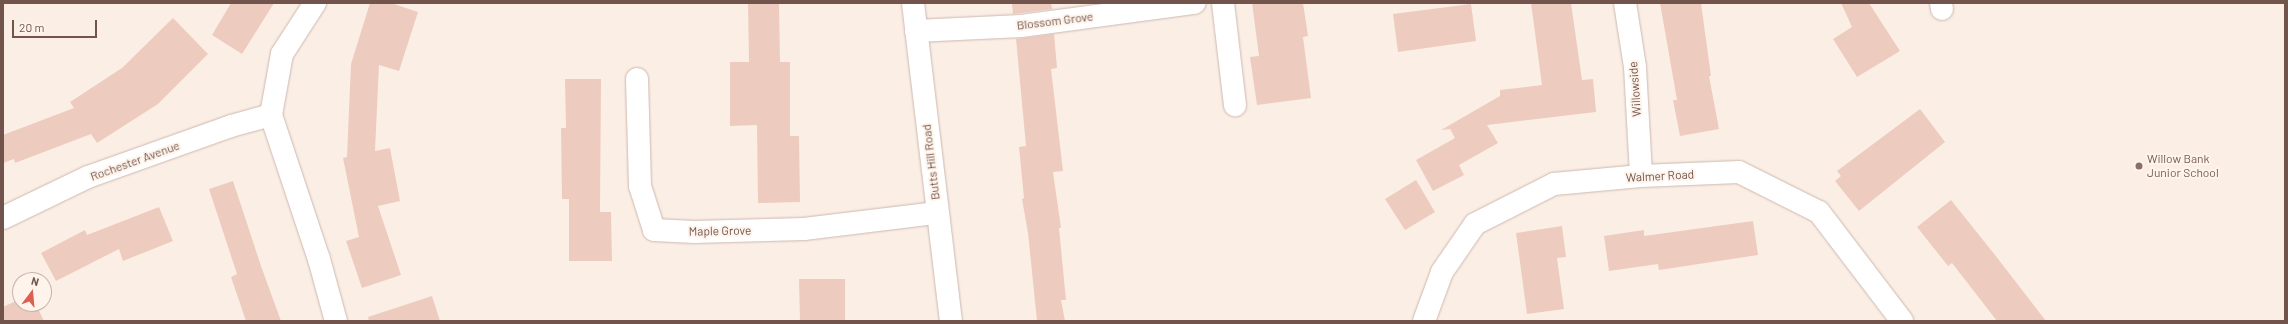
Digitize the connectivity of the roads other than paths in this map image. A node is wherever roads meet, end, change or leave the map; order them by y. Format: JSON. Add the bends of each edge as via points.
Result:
{"nodes":[{"id":1,"x":315,"y":3,"type":"edge"},
{"id":2,"x":913,"y":3,"type":"edge"},
{"id":3,"x":1194,"y":3,"type":"edge"},
{"id":4,"x":1222,"y":3,"type":"edge"},
{"id":5,"x":1625,"y":3,"type":"edge"},
{"id":6,"x":916,"y":30,"type":"junction"},
{"id":7,"x":637,"y":80,"type":"dead end"},
{"id":8,"x":1235,"y":105,"type":"dead end"},
{"id":9,"x":271,"y":115,"type":"junction"},
{"id":10,"x":1641,"y":176,"type":"junction"},
{"id":11,"x":937,"y":213,"type":"junction"},
{"id":12,"x":3,"y":218,"type":"edge"},
{"id":13,"x":336,"y":321,"type":"edge"},
{"id":14,"x":950,"y":321,"type":"edge"},
{"id":15,"x":1424,"y":321,"type":"edge"},
{"id":16,"x":1902,"y":321,"type":"edge"}],
"edges":[{"from":1,"to":9,"type":"street","via":[[282,54]]},
{"from":2,"to":6,"type":"street","name":"Butts Hill Road"},
{"from":3,"to":6,"type":"street","name":"Blossom Grove","via":[[1021,26]]},
{"from":4,"to":8,"type":"street"},
{"from":5,"to":10,"type":"street","name":"Willowside","via":[[1635,67]]},
{"from":6,"to":11,"type":"street","name":"Butts Hill Road"},
{"from":7,"to":11,"type":"street","name":"Maple Grove","via":[[640,186],[654,230],[694,232],[804,229]]},
{"from":9,"to":12,"type":"street","name":"Rochester Avenue","via":[[231,126],[88,177]]},
{"from":9,"to":13,"type":"street","via":[[319,259]]},
{"from":10,"to":15,"type":"street","name":"Walmer Road","via":[[1554,184],[1475,224],[1442,272]]},
{"from":10,"to":16,"type":"street","name":"Walmer Road","via":[[1739,172],[1819,212]]},
{"from":11,"to":14,"type":"street","name":"Butts Hill Road"}]}
